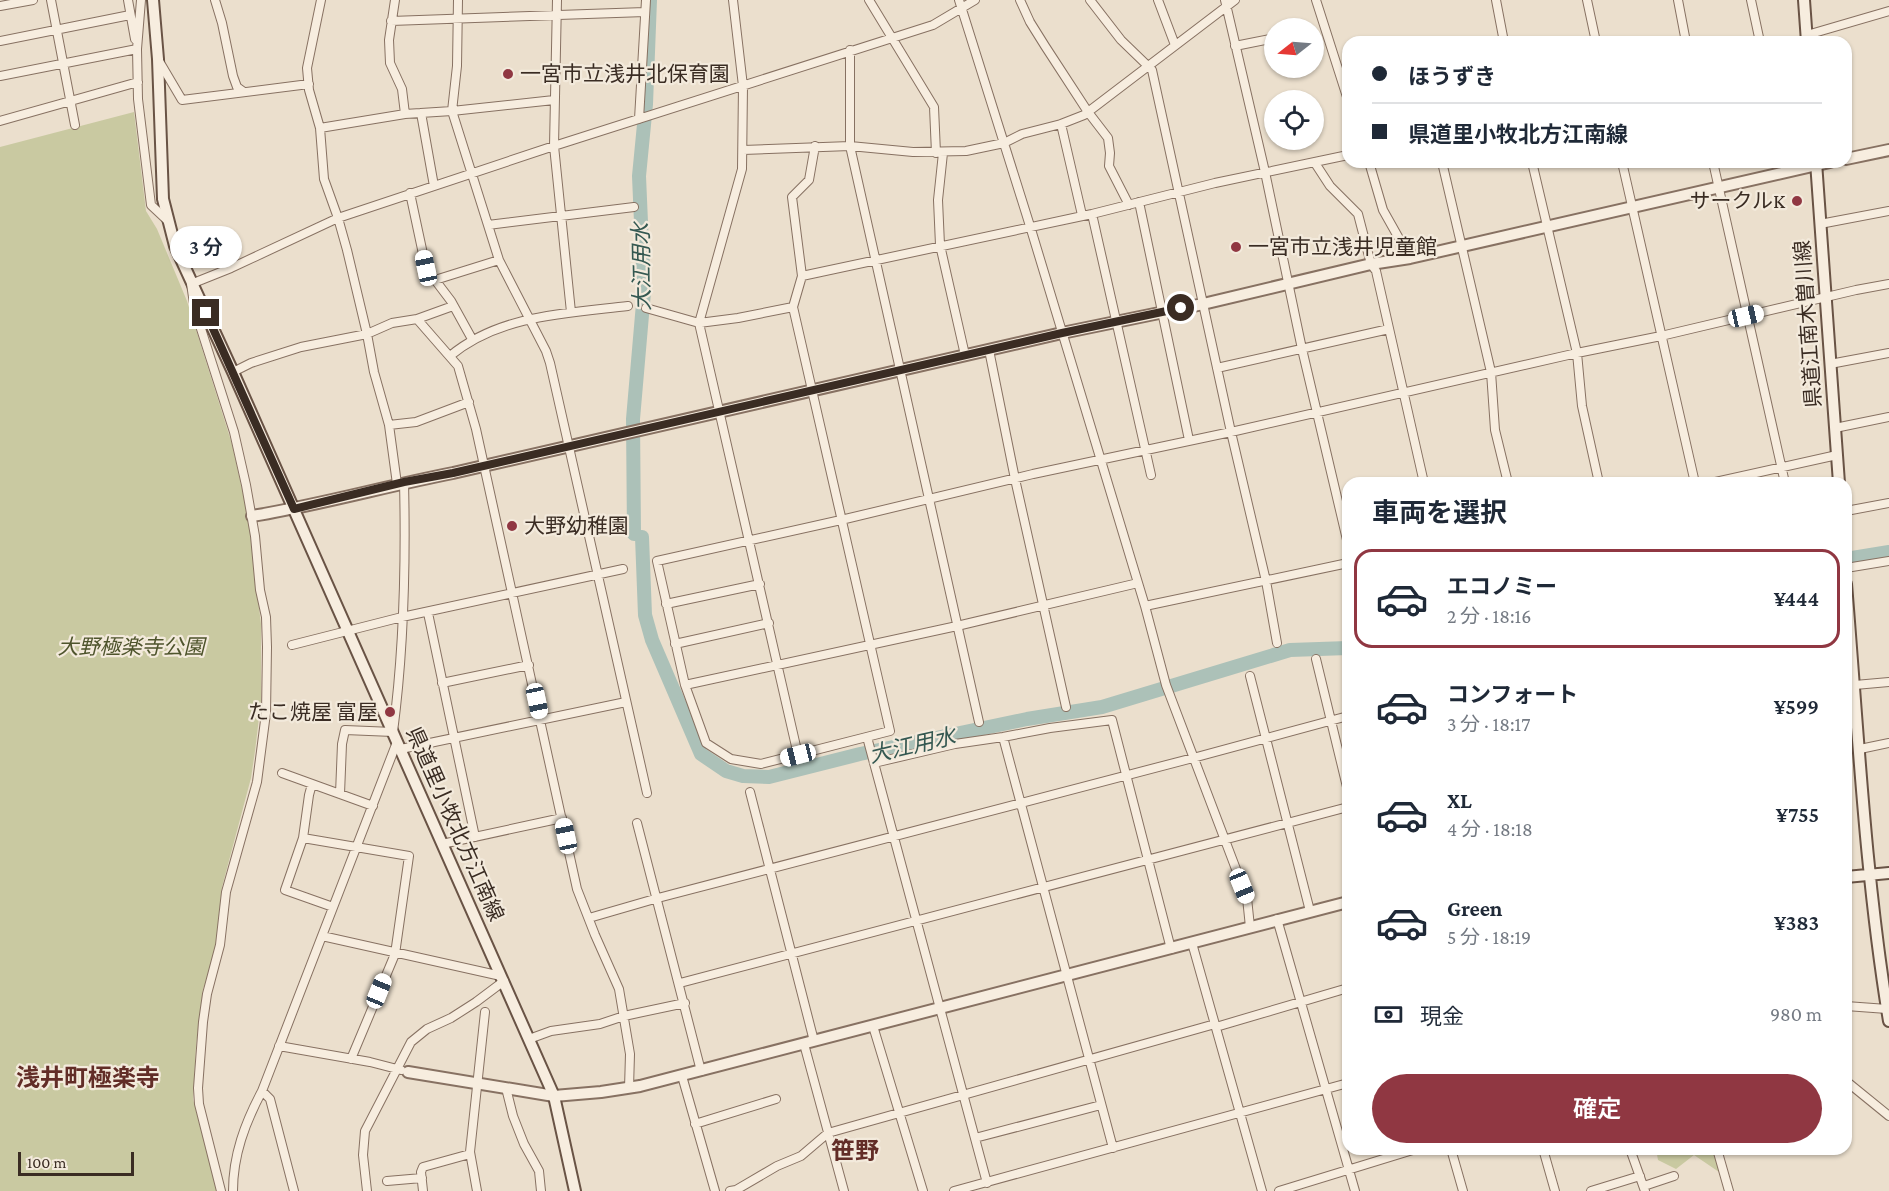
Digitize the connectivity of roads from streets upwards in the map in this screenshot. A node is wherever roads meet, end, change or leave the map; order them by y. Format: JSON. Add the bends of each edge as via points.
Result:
{"nodes":[{"id":1,"x":33,"y":0,"type":"edge"},
{"id":2,"x":51,"y":0,"type":"edge"},
{"id":3,"x":128,"y":0,"type":"edge"},
{"id":4,"x":141,"y":0,"type":"edge"},
{"id":5,"x":153,"y":0,"type":"edge"},
{"id":6,"x":215,"y":0,"type":"edge"},
{"id":7,"x":321,"y":0,"type":"edge"},
{"id":8,"x":395,"y":0,"type":"edge"},
{"id":9,"x":458,"y":0,"type":"edge"},
{"id":10,"x":557,"y":0,"type":"edge"},
{"id":11,"x":646,"y":0,"type":"edge"},
{"id":12,"x":733,"y":0,"type":"edge"},
{"id":13,"x":869,"y":0,"type":"edge"},
{"id":14,"x":975,"y":0,"type":"edge"},
{"id":15,"x":1020,"y":0,"type":"edge"},
{"id":16,"x":1090,"y":0,"type":"edge"},
{"id":17,"x":1158,"y":0,"type":"edge"},
{"id":18,"x":1235,"y":0,"type":"edge"},
{"id":19,"x":1316,"y":0,"type":"edge"},
{"id":20,"x":1496,"y":0,"type":"edge"},
{"id":21,"x":1587,"y":0,"type":"edge"},
{"id":22,"x":1678,"y":0,"type":"edge"},
{"id":23,"x":1750,"y":0,"type":"edge"},
{"id":24,"x":1804,"y":0,"type":"edge"},
{"id":25,"x":1226,"y":3,"type":"edge"},
{"id":26,"x":960,"y":4,"type":"edge"},
{"id":27,"x":0,"y":6,"type":"edge"},
{"id":28,"x":645,"y":12,"type":"junction"},
{"id":29,"x":1889,"y":12,"type":"edge"},
{"id":30,"x":130,"y":15,"type":"junction"},
{"id":31,"x":557,"y":16,"type":"junction"},
{"id":32,"x":458,"y":18,"type":"junction"},
{"id":33,"x":1321,"y":18,"type":"edge"},
{"id":34,"x":391,"y":21,"type":"junction"},
{"id":35,"x":1324,"y":27,"type":"edge"},
{"id":36,"x":57,"y":30,"type":"junction"},
{"id":37,"x":1503,"y":36,"type":"edge"},
{"id":38,"x":1595,"y":36,"type":"edge"},
{"id":39,"x":1685,"y":36,"type":"edge"},
{"id":40,"x":1759,"y":36,"type":"edge"},
{"id":41,"x":1807,"y":36,"type":"edge"},
{"id":42,"x":1813,"y":36,"type":"edge"},
{"id":43,"x":891,"y":38,"type":"junction"},
{"id":44,"x":1264,"y":40,"type":"edge"},
{"id":45,"x":0,"y":41,"type":"edge"},
{"id":46,"x":1175,"y":45,"type":"junction"},
{"id":47,"x":1236,"y":46,"type":"junction"},
{"id":48,"x":137,"y":49,"type":"junction"},
{"id":49,"x":850,"y":50,"type":"junction"},
{"id":50,"x":158,"y":59,"type":"junction"},
{"id":51,"x":63,"y":64,"type":"junction"},
{"id":52,"x":1148,"y":67,"type":"junction"},
{"id":53,"x":0,"y":76,"type":"edge"},
{"id":54,"x":1342,"y":81,"type":"edge"},
{"id":55,"x":138,"y":82,"type":"junction"},
{"id":56,"x":309,"y":84,"type":"junction"},
{"id":57,"x":743,"y":86,"type":"junction"},
{"id":58,"x":244,"y":92,"type":"junction"},
{"id":59,"x":70,"y":100,"type":"junction"},
{"id":60,"x":554,"y":100,"type":"junction"},
{"id":61,"x":452,"y":111,"type":"junction"},
{"id":62,"x":1088,"y":112,"type":"junction"},
{"id":63,"x":421,"y":113,"type":"junction"},
{"id":64,"x":405,"y":114,"type":"junction"},
{"id":65,"x":642,"y":118,"type":"junction"},
{"id":66,"x":0,"y":121,"type":"edge"},
{"id":67,"x":1061,"y":124,"type":"junction"},
{"id":68,"x":75,"y":125,"type":"dead end"},
{"id":69,"x":320,"y":128,"type":"junction"},
{"id":70,"x":1004,"y":143,"type":"junction"},
{"id":71,"x":554,"y":146,"type":"junction"},
{"id":72,"x":815,"y":146,"type":"junction"},
{"id":73,"x":850,"y":146,"type":"junction"},
{"id":74,"x":743,"y":150,"type":"junction"},
{"id":75,"x":1889,"y":150,"type":"edge"},
{"id":76,"x":940,"y":153,"type":"junction"},
{"id":77,"x":1342,"y":157,"type":"edge"},
{"id":78,"x":1852,"y":158,"type":"edge"},
{"id":79,"x":1315,"y":163,"type":"junction"},
{"id":80,"x":1371,"y":168,"type":"edge"},
{"id":81,"x":1443,"y":168,"type":"edge"},
{"id":82,"x":1533,"y":168,"type":"edge"},
{"id":83,"x":1623,"y":168,"type":"edge"},
{"id":84,"x":1714,"y":168,"type":"edge"},
{"id":85,"x":1796,"y":168,"type":"edge"},
{"id":86,"x":1816,"y":168,"type":"edge"},
{"id":87,"x":1265,"y":172,"type":"junction"},
{"id":88,"x":471,"y":174,"type":"junction"},
{"id":89,"x":434,"y":186,"type":"junction"},
{"id":90,"x":1719,"y":187,"type":"junction"},
{"id":91,"x":410,"y":193,"type":"junction"},
{"id":92,"x":1178,"y":193,"type":"junction"},
{"id":93,"x":1139,"y":202,"type":"junction"},
{"id":94,"x":1129,"y":205,"type":"junction"},
{"id":95,"x":1632,"y":206,"type":"junction"},
{"id":96,"x":634,"y":207,"type":"dead end"},
{"id":97,"x":1889,"y":212,"type":"edge"},
{"id":98,"x":1092,"y":214,"type":"junction"},
{"id":99,"x":1082,"y":215,"type":"junction"},
{"id":100,"x":562,"y":216,"type":"junction"},
{"id":101,"x":338,"y":218,"type":"junction"},
{"id":102,"x":167,"y":220,"type":"junction"},
{"id":103,"x":1820,"y":224,"type":"junction"},
{"id":104,"x":488,"y":225,"type":"junction"},
{"id":105,"x":1030,"y":226,"type":"junction"},
{"id":106,"x":1547,"y":226,"type":"junction"},
{"id":107,"x":940,"y":245,"type":"junction"},
{"id":108,"x":1462,"y":246,"type":"junction"},
{"id":109,"x":1410,"y":258,"type":"junction"},
{"id":110,"x":499,"y":260,"type":"junction"},
{"id":111,"x":876,"y":261,"type":"junction"},
{"id":112,"x":1371,"y":264,"type":"junction"},
{"id":113,"x":802,"y":276,"type":"junction"},
{"id":114,"x":435,"y":280,"type":"junction"},
{"id":115,"x":191,"y":284,"type":"junction"},
{"id":116,"x":1889,"y":284,"type":"edge"},
{"id":117,"x":1288,"y":285,"type":"junction"},
{"id":118,"x":1825,"y":297,"type":"junction"},
{"id":119,"x":1203,"y":304,"type":"junction"},
{"id":120,"x":453,"y":306,"type":"junction"},
{"id":121,"x":628,"y":306,"type":"dead end"},
{"id":122,"x":793,"y":307,"type":"junction"},
{"id":123,"x":646,"y":308,"type":"dead end"},
{"id":124,"x":571,"y":312,"type":"junction"},
{"id":125,"x":1162,"y":312,"type":"junction"},
{"id":126,"x":1746,"y":316,"type":"junction"},
{"id":127,"x":417,"y":319,"type":"junction"},
{"id":128,"x":531,"y":319,"type":"junction"},
{"id":129,"x":1116,"y":321,"type":"junction"},
{"id":130,"x":699,"y":323,"type":"junction"},
{"id":131,"x":1389,"y":329,"type":"junction"},
{"id":132,"x":1062,"y":333,"type":"junction"},
{"id":133,"x":368,"y":334,"type":"junction"},
{"id":134,"x":1661,"y":336,"type":"junction"},
{"id":135,"x":472,"y":339,"type":"junction"},
{"id":136,"x":1302,"y":349,"type":"junction"},
{"id":137,"x":989,"y":350,"type":"junction"},
{"id":138,"x":1577,"y":353,"type":"junction"},
{"id":139,"x":1889,"y":353,"type":"edge"},
{"id":140,"x":965,"y":355,"type":"junction"},
{"id":141,"x":450,"y":356,"type":"junction"},
{"id":142,"x":1830,"y":364,"type":"junction"},
{"id":143,"x":1217,"y":368,"type":"junction"},
{"id":144,"x":899,"y":370,"type":"junction"},
{"id":145,"x":233,"y":372,"type":"junction"},
{"id":146,"x":1491,"y":372,"type":"junction"},
{"id":147,"x":812,"y":391,"type":"junction"},
{"id":148,"x":1403,"y":394,"type":"junction"},
{"id":149,"x":469,"y":402,"type":"junction"},
{"id":150,"x":718,"y":412,"type":"junction"},
{"id":151,"x":1317,"y":412,"type":"junction"},
{"id":152,"x":1889,"y":417,"type":"edge"},
{"id":153,"x":389,"y":425,"type":"junction"},
{"id":154,"x":1835,"y":428,"type":"junction"},
{"id":155,"x":1231,"y":432,"type":"junction"},
{"id":156,"x":1189,"y":440,"type":"junction"},
{"id":157,"x":568,"y":446,"type":"junction"},
{"id":158,"x":1146,"y":451,"type":"junction"},
{"id":159,"x":1837,"y":455,"type":"junction"},
{"id":160,"x":1100,"y":460,"type":"junction"},
{"id":161,"x":483,"y":466,"type":"junction"},
{"id":162,"x":1781,"y":467,"type":"junction"},
{"id":163,"x":1151,"y":475,"type":"dead end"},
{"id":164,"x":1423,"y":477,"type":"edge"},
{"id":165,"x":1507,"y":477,"type":"edge"},
{"id":166,"x":1598,"y":477,"type":"edge"},
{"id":167,"x":1694,"y":477,"type":"edge"},
{"id":168,"x":1737,"y":477,"type":"edge"},
{"id":169,"x":1784,"y":477,"type":"edge"},
{"id":170,"x":1839,"y":477,"type":"edge"},
{"id":171,"x":1015,"y":479,"type":"junction"},
{"id":172,"x":400,"y":483,"type":"junction"},
{"id":173,"x":930,"y":499,"type":"junction"},
{"id":174,"x":1889,"y":503,"type":"edge"},
{"id":175,"x":294,"y":509,"type":"junction"},
{"id":176,"x":1852,"y":510,"type":"edge"},
{"id":177,"x":252,"y":516,"type":"junction"},
{"id":178,"x":1342,"y":518,"type":"edge"},
{"id":179,"x":841,"y":520,"type":"junction"},
{"id":180,"x":750,"y":541,"type":"junction"},
{"id":181,"x":1889,"y":561,"type":"edge"},
{"id":182,"x":1342,"y":564,"type":"edge"},
{"id":183,"x":1852,"y":567,"type":"edge"},
{"id":184,"x":623,"y":569,"type":"dead end"},
{"id":185,"x":597,"y":573,"type":"junction"},
{"id":186,"x":1266,"y":581,"type":"junction"},
{"id":187,"x":1138,"y":583,"type":"junction"},
{"id":188,"x":760,"y":584,"type":"junction"},
{"id":189,"x":512,"y":594,"type":"junction"},
{"id":190,"x":666,"y":604,"type":"junction"},
{"id":191,"x":1145,"y":606,"type":"junction"},
{"id":192,"x":1043,"y":607,"type":"junction"},
{"id":193,"x":428,"y":613,"type":"junction"},
{"id":194,"x":402,"y":617,"type":"junction"},
{"id":195,"x":769,"y":623,"type":"junction"},
{"id":196,"x":957,"y":626,"type":"junction"},
{"id":197,"x":348,"y":632,"type":"junction"},
{"id":198,"x":1277,"y":643,"type":"dead end"},
{"id":199,"x":675,"y":644,"type":"junction"},
{"id":200,"x":292,"y":645,"type":"dead end"},
{"id":201,"x":870,"y":646,"type":"junction"},
{"id":202,"x":1316,"y":659,"type":"dead end"},
{"id":203,"x":529,"y":665,"type":"junction"},
{"id":204,"x":778,"y":665,"type":"junction"},
{"id":205,"x":1852,"y":668,"type":"edge"},
{"id":206,"x":1250,"y":676,"type":"dead end"},
{"id":207,"x":1889,"y":682,"type":"edge"},
{"id":208,"x":442,"y":683,"type":"junction"},
{"id":209,"x":1855,"y":685,"type":"junction"},
{"id":210,"x":685,"y":686,"type":"junction"},
{"id":211,"x":626,"y":702,"type":"junction"},
{"id":212,"x":1066,"y":707,"type":"dead end"},
{"id":213,"x":1852,"y":712,"type":"edge"},
{"id":214,"x":1342,"y":717,"type":"edge"},
{"id":215,"x":541,"y":720,"type":"junction"},
{"id":216,"x":1330,"y":720,"type":"junction"},
{"id":217,"x":980,"y":722,"type":"dead end"},
{"id":218,"x":867,"y":737,"type":"junction"},
{"id":219,"x":1003,"y":737,"type":"junction"},
{"id":220,"x":454,"y":739,"type":"junction"},
{"id":221,"x":1264,"y":739,"type":"junction"},
{"id":222,"x":397,"y":741,"type":"junction"},
{"id":223,"x":1889,"y":743,"type":"edge"},
{"id":224,"x":1860,"y":749,"type":"junction"},
{"id":225,"x":798,"y":755,"type":"junction"},
{"id":226,"x":872,"y":756,"type":"junction"},
{"id":227,"x":1193,"y":759,"type":"junction"},
{"id":228,"x":1342,"y":767,"type":"edge"},
{"id":229,"x":282,"y":773,"type":"dead end"},
{"id":230,"x":1125,"y":776,"type":"junction"},
{"id":231,"x":312,"y":784,"type":"junction"},
{"id":232,"x":750,"y":792,"type":"dead end"},
{"id":233,"x":647,"y":793,"type":"dead end"},
{"id":234,"x":340,"y":794,"type":"junction"},
{"id":235,"x":1020,"y":803,"type":"junction"},
{"id":236,"x":373,"y":806,"type":"junction"},
{"id":237,"x":1342,"y":809,"type":"edge"},
{"id":238,"x":562,"y":818,"type":"junction"},
{"id":239,"x":638,"y":823,"type":"dead end"},
{"id":240,"x":1288,"y":823,"type":"junction"},
{"id":241,"x":475,"y":837,"type":"junction"},
{"id":242,"x":894,"y":837,"type":"junction"},
{"id":243,"x":303,"y":838,"type":"junction"},
{"id":244,"x":1225,"y":839,"type":"junction"},
{"id":245,"x":442,"y":844,"type":"junction"},
{"id":246,"x":357,"y":847,"type":"junction"},
{"id":247,"x":1148,"y":860,"type":"junction"},
{"id":248,"x":770,"y":869,"type":"junction"},
{"id":249,"x":1889,"y":873,"type":"edge"},
{"id":250,"x":1870,"y":874,"type":"junction"},
{"id":251,"x":1852,"y":876,"type":"edge"},
{"id":252,"x":1043,"y":888,"type":"junction"},
{"id":253,"x":658,"y":898,"type":"junction"},
{"id":254,"x":1342,"y":903,"type":"edge"},
{"id":255,"x":333,"y":907,"type":"junction"},
{"id":256,"x":1310,"y":911,"type":"junction"},
{"id":257,"x":589,"y":918,"type":"junction"},
{"id":258,"x":1277,"y":919,"type":"junction"},
{"id":259,"x":917,"y":920,"type":"junction"},
{"id":260,"x":1250,"y":927,"type":"junction"},
{"id":261,"x":322,"y":936,"type":"junction"},
{"id":262,"x":1192,"y":943,"type":"junction"},
{"id":263,"x":1171,"y":949,"type":"junction"},
{"id":264,"x":395,"y":954,"type":"junction"},
{"id":265,"x":792,"y":954,"type":"junction"},
{"id":266,"x":1884,"y":955,"type":"edge"},
{"id":267,"x":1066,"y":974,"type":"junction"},
{"id":268,"x":502,"y":979,"type":"junction"},
{"id":269,"x":680,"y":983,"type":"junction"},
{"id":270,"x":1342,"y":990,"type":"edge"},
{"id":271,"x":1301,"y":1002,"type":"junction"},
{"id":272,"x":685,"y":1003,"type":"junction"},
{"id":273,"x":1852,"y":1006,"type":"edge"},
{"id":274,"x":940,"y":1008,"type":"junction"},
{"id":275,"x":1887,"y":1009,"type":"junction"},
{"id":276,"x":485,"y":1012,"type":"dead end"},
{"id":277,"x":624,"y":1016,"type":"junction"},
{"id":278,"x":1889,"y":1021,"type":"edge"},
{"id":279,"x":1216,"y":1025,"type":"junction"},
{"id":280,"x":873,"y":1026,"type":"junction"},
{"id":281,"x":528,"y":1039,"type":"junction"},
{"id":282,"x":809,"y":1042,"type":"junction"},
{"id":283,"x":279,"y":1046,"type":"junction"},
{"id":284,"x":351,"y":1059,"type":"junction"},
{"id":285,"x":1089,"y":1061,"type":"junction"},
{"id":286,"x":403,"y":1071,"type":"junction"},
{"id":287,"x":701,"y":1071,"type":"junction"},
{"id":288,"x":682,"y":1076,"type":"junction"},
{"id":289,"x":477,"y":1084,"type":"junction"},
{"id":290,"x":1342,"y":1085,"type":"edge"},
{"id":291,"x":1852,"y":1086,"type":"edge"},
{"id":292,"x":506,"y":1088,"type":"junction"},
{"id":293,"x":629,"y":1088,"type":"junction"},
{"id":294,"x":1326,"y":1089,"type":"junction"},
{"id":295,"x":262,"y":1091,"type":"junction"},
{"id":296,"x":554,"y":1096,"type":"junction"},
{"id":297,"x":963,"y":1096,"type":"junction"},
{"id":298,"x":776,"y":1099,"type":"dead end"},
{"id":299,"x":1101,"y":1105,"type":"junction"},
{"id":300,"x":899,"y":1113,"type":"junction"},
{"id":301,"x":1241,"y":1113,"type":"junction"},
{"id":302,"x":1889,"y":1116,"type":"edge"},
{"id":303,"x":695,"y":1124,"type":"junction"},
{"id":304,"x":828,"y":1133,"type":"junction"},
{"id":305,"x":975,"y":1138,"type":"junction"},
{"id":306,"x":1342,"y":1145,"type":"edge"},
{"id":307,"x":1113,"y":1148,"type":"junction"},
{"id":308,"x":470,"y":1154,"type":"junction"},
{"id":309,"x":1345,"y":1155,"type":"edge"},
{"id":310,"x":1397,"y":1155,"type":"edge"},
{"id":311,"x":1453,"y":1155,"type":"edge"},
{"id":312,"x":1545,"y":1155,"type":"edge"},
{"id":313,"x":1632,"y":1155,"type":"edge"},
{"id":314,"x":1719,"y":1155,"type":"edge"},
{"id":315,"x":1349,"y":1170,"type":"junction"},
{"id":316,"x":1640,"y":1176,"type":"junction"},
{"id":317,"x":1674,"y":1176,"type":"dead end"},
{"id":318,"x":422,"y":1178,"type":"junction"},
{"id":319,"x":387,"y":1181,"type":"dead end"},
{"id":320,"x":987,"y":1183,"type":"junction"},
{"id":321,"x":1645,"y":1188,"type":"edge"},
{"id":322,"x":221,"y":1191,"type":"edge"},
{"id":323,"x":233,"y":1191,"type":"edge"},
{"id":324,"x":294,"y":1191,"type":"edge"},
{"id":325,"x":367,"y":1191,"type":"edge"},
{"id":326,"x":423,"y":1191,"type":"edge"},
{"id":327,"x":477,"y":1191,"type":"edge"},
{"id":328,"x":541,"y":1191,"type":"edge"},
{"id":329,"x":575,"y":1191,"type":"edge"},
{"id":330,"x":715,"y":1191,"type":"edge"},
{"id":331,"x":730,"y":1191,"type":"edge"},
{"id":332,"x":844,"y":1191,"type":"edge"},
{"id":333,"x":922,"y":1191,"type":"edge"},
{"id":334,"x":954,"y":1191,"type":"edge"},
{"id":335,"x":1262,"y":1191,"type":"edge"},
{"id":336,"x":1279,"y":1191,"type":"edge"},
{"id":337,"x":1354,"y":1191,"type":"edge"},
{"id":338,"x":1463,"y":1191,"type":"edge"},
{"id":339,"x":1555,"y":1191,"type":"edge"},
{"id":340,"x":1591,"y":1191,"type":"edge"},
{"id":341,"x":1729,"y":1191,"type":"edge"}],
"edges":[{"from":1,"to":27,"type":"street"},
{"from":2,"to":36,"type":"street"},
{"from":3,"to":30,"type":"street"},
{"from":4,"to":48,"type":"street"},
{"from":5,"to":50,"type":"street","name":"県道里小牧北方江南線"},
{"from":6,"to":58,"type":"street","via":[[233,76]]},
{"from":7,"to":56,"type":"street","via":[[308,68]]},
{"from":8,"to":34,"type":"street"},
{"from":9,"to":32,"type":"street"},
{"from":10,"to":31,"type":"street"},
{"from":11,"to":28,"type":"street"},
{"from":12,"to":57,"type":"street"},
{"from":13,"to":43,"type":"street"},
{"from":14,"to":26,"type":"street"},
{"from":15,"to":62,"type":"street"},
{"from":16,"to":52,"type":"street","via":[[1120,40]]},
{"from":17,"to":46,"type":"street"},
{"from":18,"to":25,"type":"street"},
{"from":19,"to":33,"type":"street"},
{"from":20,"to":37,"type":"street"},
{"from":21,"to":38,"type":"street"},
{"from":22,"to":39,"type":"street"},
{"from":23,"to":40,"type":"street"},
{"from":24,"to":41,"type":"street"},
{"from":25,"to":46,"type":"street"},
{"from":25,"to":47,"type":"street"},
{"from":26,"to":43,"type":"street","via":[[933,24]]},
{"from":26,"to":70,"type":"street"},
{"from":28,"to":31,"type":"street"},
{"from":28,"to":65,"type":"street"},
{"from":29,"to":42,"type":"street"},
{"from":30,"to":36,"type":"street"},
{"from":30,"to":48,"type":"street"},
{"from":31,"to":32,"type":"street"},
{"from":31,"to":60,"type":"street"},
{"from":32,"to":34,"type":"street"},
{"from":32,"to":61,"type":"street"},
{"from":34,"to":64,"type":"street","via":[[390,63],[402,89]]},
{"from":35,"to":54,"type":"street"},
{"from":36,"to":45,"type":"street"},
{"from":36,"to":51,"type":"street"},
{"from":43,"to":49,"type":"street"},
{"from":43,"to":76,"type":"street","via":[[934,107]]},
{"from":44,"to":47,"type":"street"},
{"from":46,"to":52,"type":"street"},
{"from":47,"to":87,"type":"street"},
{"from":48,"to":51,"type":"street"},
{"from":48,"to":55,"type":"street"},
{"from":49,"to":57,"type":"street"},
{"from":49,"to":73,"type":"street"},
{"from":50,"to":58,"type":"street","via":[[182,100]]},
{"from":50,"to":102,"type":"street","name":"県道里小牧北方江南線","via":[[162,189]]},
{"from":51,"to":53,"type":"street"},
{"from":51,"to":59,"type":"street"},
{"from":52,"to":62,"type":"street"},
{"from":52,"to":92,"type":"street","via":[[1152,70]]},
{"from":55,"to":59,"type":"street"},
{"from":55,"to":102,"type":"street","via":[[151,205]]},
{"from":56,"to":58,"type":"street"},
{"from":56,"to":69,"type":"street"},
{"from":57,"to":65,"type":"street"},
{"from":57,"to":74,"type":"street"},
{"from":59,"to":66,"type":"street"},
{"from":59,"to":68,"type":"street"},
{"from":60,"to":61,"type":"street"},
{"from":60,"to":71,"type":"street"},
{"from":61,"to":63,"type":"street"},
{"from":61,"to":88,"type":"street"},
{"from":62,"to":67,"type":"street"},
{"from":62,"to":94,"type":"street","via":[[1108,138],[1109,166]]},
{"from":63,"to":64,"type":"street"},
{"from":63,"to":89,"type":"street"},
{"from":64,"to":69,"type":"street"},
{"from":65,"to":71,"type":"street"},
{"from":67,"to":70,"type":"street"},
{"from":67,"to":99,"type":"street"},
{"from":69,"to":101,"type":"street","via":[[324,179]]},
{"from":70,"to":76,"type":"street"},
{"from":70,"to":105,"type":"street"},
{"from":71,"to":88,"type":"street"},
{"from":71,"to":100,"type":"street"},
{"from":72,"to":73,"type":"street"},
{"from":72,"to":74,"type":"street"},
{"from":72,"to":113,"type":"street","via":[[809,180],[792,197]]},
{"from":73,"to":76,"type":"street"},
{"from":73,"to":111,"type":"street"},
{"from":74,"to":130,"type":"street","via":[[742,169]]},
{"from":75,"to":78,"type":"street"},
{"from":76,"to":107,"type":"street"},
{"from":77,"to":79,"type":"street"},
{"from":79,"to":87,"type":"street"},
{"from":79,"to":112,"type":"street","via":[[1330,186],[1358,214]]},
{"from":80,"to":109,"type":"street","via":[[1383,210]]},
{"from":81,"to":108,"type":"street"},
{"from":82,"to":106,"type":"street"},
{"from":83,"to":95,"type":"street"},
{"from":84,"to":90,"type":"street"},
{"from":85,"to":90,"type":"street"},
{"from":86,"to":103,"type":"street","name":"県道江南木曽川線"},
{"from":87,"to":92,"type":"street"},
{"from":87,"to":117,"type":"street"},
{"from":88,"to":89,"type":"street"},
{"from":88,"to":104,"type":"street"},
{"from":89,"to":91,"type":"street"},
{"from":90,"to":95,"type":"street"},
{"from":90,"to":126,"type":"street"},
{"from":91,"to":101,"type":"street"},
{"from":91,"to":114,"type":"street","via":[[426,268]]},
{"from":92,"to":93,"type":"street"},
{"from":92,"to":119,"type":"street"},
{"from":93,"to":94,"type":"street"},
{"from":93,"to":125,"type":"street"},
{"from":94,"to":98,"type":"street"},
{"from":95,"to":106,"type":"street"},
{"from":95,"to":134,"type":"street"},
{"from":96,"to":100,"type":"street"},
{"from":97,"to":103,"type":"street"},
{"from":98,"to":99,"type":"street"},
{"from":98,"to":129,"type":"street"},
{"from":99,"to":105,"type":"street"},
{"from":100,"to":104,"type":"street"},
{"from":100,"to":124,"type":"street"},
{"from":101,"to":115,"type":"street"},
{"from":101,"to":133,"type":"street"},
{"from":102,"to":115,"type":"street","name":"県道里小牧北方江南線"},
{"from":103,"to":118,"type":"street","name":"県道江南木曽川線"},
{"from":104,"to":110,"type":"street"},
{"from":105,"to":107,"type":"street"},
{"from":105,"to":132,"type":"street"},
{"from":106,"to":108,"type":"street"},
{"from":106,"to":138,"type":"street"},
{"from":107,"to":111,"type":"street"},
{"from":107,"to":140,"type":"street"},
{"from":108,"to":109,"type":"street"},
{"from":108,"to":146,"type":"street"},
{"from":109,"to":112,"type":"street"},
{"from":110,"to":114,"type":"street"},
{"from":110,"to":128,"type":"street"},
{"from":111,"to":113,"type":"street"},
{"from":111,"to":144,"type":"street"},
{"from":112,"to":117,"type":"street"},
{"from":112,"to":131,"type":"street"},
{"from":113,"to":122,"type":"street"},
{"from":114,"to":120,"type":"street"},
{"from":115,"to":145,"type":"street","name":"県道里小牧北方江南線"},
{"from":115,"to":177,"type":"street","via":[[195,310],[234,432]]},
{"from":116,"to":118,"type":"street"},
{"from":117,"to":119,"type":"street"},
{"from":117,"to":136,"type":"street"},
{"from":118,"to":126,"type":"street"},
{"from":118,"to":142,"type":"street","name":"県道江南木曽川線"},
{"from":119,"to":125,"type":"street"},
{"from":119,"to":143,"type":"street"},
{"from":120,"to":127,"type":"street"},
{"from":120,"to":135,"type":"street"},
{"from":121,"to":124,"type":"street"},
{"from":122,"to":130,"type":"street"},
{"from":122,"to":147,"type":"street"},
{"from":123,"to":130,"type":"street"},
{"from":124,"to":128,"type":"street"},
{"from":125,"to":129,"type":"street"},
{"from":125,"to":156,"type":"street"},
{"from":126,"to":134,"type":"street"},
{"from":126,"to":162,"type":"street"},
{"from":127,"to":133,"type":"street","via":[[392,323]]},
{"from":127,"to":141,"type":"street"},
{"from":128,"to":135,"type":"street"},
{"from":128,"to":157,"type":"street","via":[[550,363]]},
{"from":129,"to":132,"type":"street"},
{"from":129,"to":158,"type":"street"},
{"from":130,"to":150,"type":"street"},
{"from":131,"to":136,"type":"street"},
{"from":131,"to":148,"type":"street"},
{"from":132,"to":137,"type":"street"},
{"from":132,"to":160,"type":"street"},
{"from":133,"to":145,"type":"street","via":[[301,347]]},
{"from":133,"to":153,"type":"street"},
{"from":134,"to":138,"type":"street"},
{"from":134,"to":167,"type":"street"},
{"from":135,"to":141,"type":"street"},
{"from":136,"to":143,"type":"street"},
{"from":136,"to":151,"type":"street"},
{"from":137,"to":140,"type":"street"},
{"from":137,"to":171,"type":"street"},
{"from":138,"to":146,"type":"street"},
{"from":138,"to":166,"type":"street","via":[[1582,406]]},
{"from":139,"to":142,"type":"street"},
{"from":140,"to":144,"type":"street"},
{"from":141,"to":149,"type":"street","via":[[458,366]]},
{"from":142,"to":154,"type":"street","name":"県道江南木曽川線"},
{"from":143,"to":155,"type":"street"},
{"from":144,"to":147,"type":"street"},
{"from":144,"to":173,"type":"street"},
{"from":145,"to":175,"type":"street","name":"県道里小牧北方江南線"},
{"from":146,"to":148,"type":"street"},
{"from":146,"to":165,"type":"street","via":[[1495,430]]},
{"from":147,"to":150,"type":"street"},
{"from":147,"to":179,"type":"street"},
{"from":148,"to":151,"type":"street"},
{"from":148,"to":164,"type":"street"},
{"from":149,"to":153,"type":"street","via":[[416,422]]},
{"from":149,"to":161,"type":"street"},
{"from":150,"to":157,"type":"street"},
{"from":150,"to":180,"type":"street"},
{"from":151,"to":155,"type":"street"},
{"from":151,"to":178,"type":"street"},
{"from":152,"to":154,"type":"street"},
{"from":153,"to":172,"type":"street"},
{"from":154,"to":159,"type":"street","name":"県道江南木曽川線"},
{"from":155,"to":156,"type":"street"},
{"from":155,"to":186,"type":"street"},
{"from":156,"to":158,"type":"street"},
{"from":157,"to":161,"type":"street"},
{"from":157,"to":185,"type":"street"},
{"from":158,"to":160,"type":"street"},
{"from":158,"to":163,"type":"street"},
{"from":159,"to":162,"type":"street"},
{"from":159,"to":170,"type":"street","name":"県道江南木曽川線"},
{"from":160,"to":171,"type":"street"},
{"from":160,"to":187,"type":"street"},
{"from":161,"to":172,"type":"street"},
{"from":161,"to":189,"type":"street"},
{"from":162,"to":168,"type":"street"},
{"from":162,"to":169,"type":"street"},
{"from":171,"to":173,"type":"street"},
{"from":171,"to":192,"type":"street"},
{"from":172,"to":175,"type":"street"},
{"from":172,"to":194,"type":"street","via":[[405,558]]},
{"from":173,"to":179,"type":"street"},
{"from":173,"to":196,"type":"street"},
{"from":174,"to":176,"type":"street"},
{"from":175,"to":177,"type":"street"},
{"from":175,"to":197,"type":"street","name":"県道里小牧北方江南線"},
{"from":177,"to":322,"type":"street","via":[[266,617],[266,713],[257,782],[226,892],[220,945],[207,994],[198,1088]]},
{"from":179,"to":180,"type":"street"},
{"from":179,"to":201,"type":"street"},
{"from":180,"to":188,"type":"street"},
{"from":180,"to":190,"type":"street","via":[[657,561]]},
{"from":181,"to":183,"type":"street"},
{"from":182,"to":186,"type":"street"},
{"from":184,"to":185,"type":"street"},
{"from":185,"to":189,"type":"street"},
{"from":185,"to":211,"type":"street"},
{"from":186,"to":191,"type":"street"},
{"from":186,"to":198,"type":"street"},
{"from":187,"to":191,"type":"street"},
{"from":187,"to":192,"type":"street"},
{"from":188,"to":190,"type":"street"},
{"from":188,"to":195,"type":"street"},
{"from":189,"to":193,"type":"street"},
{"from":189,"to":203,"type":"street"},
{"from":190,"to":199,"type":"street"},
{"from":191,"to":227,"type":"street"},
{"from":192,"to":196,"type":"street"},
{"from":192,"to":212,"type":"street"},
{"from":193,"to":194,"type":"street"},
{"from":193,"to":208,"type":"street"},
{"from":194,"to":197,"type":"street"},
{"from":194,"to":222,"type":"street"},
{"from":195,"to":199,"type":"street"},
{"from":195,"to":204,"type":"street"},
{"from":196,"to":201,"type":"street"},
{"from":196,"to":217,"type":"street"},
{"from":197,"to":200,"type":"street"},
{"from":197,"to":222,"type":"street","name":"県道里小牧北方江南線"},
{"from":199,"to":210,"type":"street"},
{"from":201,"to":204,"type":"street"},
{"from":201,"to":218,"type":"street","via":[[890,731]]},
{"from":202,"to":216,"type":"street"},
{"from":203,"to":208,"type":"street"},
{"from":203,"to":215,"type":"street"},
{"from":204,"to":210,"type":"street"},
{"from":204,"to":225,"type":"street"},
{"from":205,"to":209,"type":"street"},
{"from":206,"to":221,"type":"street"},
{"from":207,"to":209,"type":"street"},
{"from":208,"to":220,"type":"street"},
{"from":209,"to":213,"type":"street"},
{"from":210,"to":225,"type":"street","via":[[706,743],[731,759],[761,764]]},
{"from":211,"to":215,"type":"street"},
{"from":211,"to":233,"type":"street"},
{"from":213,"to":224,"type":"street"},
{"from":214,"to":216,"type":"street"},
{"from":215,"to":220,"type":"street"},
{"from":215,"to":238,"type":"street"},
{"from":216,"to":221,"type":"street"},
{"from":216,"to":228,"type":"street"},
{"from":218,"to":225,"type":"street"},
{"from":218,"to":226,"type":"street"},
{"from":219,"to":226,"type":"street"},
{"from":219,"to":230,"type":"street","via":[[1112,720]]},
{"from":219,"to":235,"type":"street"},
{"from":220,"to":222,"type":"street"},
{"from":220,"to":241,"type":"street"},
{"from":221,"to":227,"type":"street"},
{"from":221,"to":240,"type":"street"},
{"from":222,"to":234,"type":"street","via":[[345,730]]},
{"from":222,"to":236,"type":"street"},
{"from":222,"to":245,"type":"street","name":"県道里小牧北方江南線"},
{"from":223,"to":224,"type":"street"},
{"from":224,"to":250,"type":"street"},
{"from":226,"to":242,"type":"street"},
{"from":227,"to":230,"type":"street"},
{"from":227,"to":244,"type":"street"},
{"from":229,"to":231,"type":"street"},
{"from":230,"to":235,"type":"street"},
{"from":230,"to":247,"type":"street"},
{"from":231,"to":234,"type":"street"},
{"from":231,"to":243,"type":"street"},
{"from":232,"to":248,"type":"street"},
{"from":234,"to":236,"type":"street"},
{"from":235,"to":242,"type":"street"},
{"from":235,"to":252,"type":"street"},
{"from":236,"to":246,"type":"street"},
{"from":237,"to":240,"type":"street"},
{"from":238,"to":241,"type":"street"},
{"from":238,"to":257,"type":"street","via":[[577,889]]},
{"from":239,"to":253,"type":"street"},
{"from":240,"to":244,"type":"street"},
{"from":240,"to":256,"type":"street"},
{"from":241,"to":245,"type":"street"},
{"from":242,"to":248,"type":"street"},
{"from":242,"to":259,"type":"street"},
{"from":243,"to":246,"type":"street"},
{"from":243,"to":255,"type":"street","via":[[285,890]]},
{"from":244,"to":247,"type":"street"},
{"from":244,"to":260,"type":"street","via":[[1247,898]]},
{"from":245,"to":268,"type":"street","name":"県道里小牧北方江南線"},
{"from":246,"to":255,"type":"street"},
{"from":246,"to":264,"type":"street","via":[[409,856]]},
{"from":247,"to":252,"type":"street"},
{"from":247,"to":263,"type":"street"},
{"from":248,"to":253,"type":"street"},
{"from":248,"to":265,"type":"street"},
{"from":249,"to":250,"type":"street"},
{"from":250,"to":251,"type":"street"},
{"from":250,"to":266,"type":"street"},
{"from":252,"to":259,"type":"street"},
{"from":252,"to":267,"type":"street"},
{"from":253,"to":257,"type":"street"},
{"from":253,"to":269,"type":"street"},
{"from":254,"to":256,"type":"street"},
{"from":255,"to":261,"type":"street"},
{"from":256,"to":258,"type":"street"},
{"from":257,"to":277,"type":"street","via":[[619,989]]},
{"from":258,"to":260,"type":"street"},
{"from":258,"to":271,"type":"street"},
{"from":259,"to":265,"type":"street"},
{"from":259,"to":274,"type":"street"},
{"from":260,"to":262,"type":"street"},
{"from":261,"to":264,"type":"street"},
{"from":261,"to":283,"type":"street"},
{"from":262,"to":263,"type":"street"},
{"from":262,"to":279,"type":"street"},
{"from":263,"to":267,"type":"street"},
{"from":264,"to":268,"type":"street"},
{"from":264,"to":284,"type":"street"},
{"from":265,"to":269,"type":"street"},
{"from":265,"to":282,"type":"street"},
{"from":266,"to":275,"type":"street"},
{"from":267,"to":274,"type":"street"},
{"from":267,"to":285,"type":"street"},
{"from":268,"to":281,"type":"street","name":"県道里小牧北方江南線"},
{"from":268,"to":286,"type":"street","via":[[461,1011],[417,1035],[411,1042]]},
{"from":269,"to":272,"type":"street"},
{"from":270,"to":271,"type":"street"},
{"from":271,"to":279,"type":"street"},
{"from":271,"to":294,"type":"street"},
{"from":272,"to":277,"type":"street"},
{"from":272,"to":287,"type":"street"},
{"from":273,"to":275,"type":"street"},
{"from":274,"to":280,"type":"street"},
{"from":274,"to":297,"type":"street"},
{"from":275,"to":278,"type":"street"},
{"from":276,"to":289,"type":"street"},
{"from":277,"to":281,"type":"street"},
{"from":277,"to":293,"type":"street","via":[[630,1054]]},
{"from":279,"to":285,"type":"street"},
{"from":279,"to":301,"type":"street"},
{"from":280,"to":282,"type":"street"},
{"from":280,"to":300,"type":"street"},
{"from":281,"to":296,"type":"street","name":"県道里小牧北方江南線"},
{"from":282,"to":287,"type":"street"},
{"from":282,"to":304,"type":"street"},
{"from":283,"to":284,"type":"street"},
{"from":283,"to":295,"type":"street"},
{"from":284,"to":286,"type":"street"},
{"from":285,"to":297,"type":"street"},
{"from":285,"to":299,"type":"street"},
{"from":286,"to":289,"type":"street"},
{"from":286,"to":325,"type":"street","via":[[365,1131]]},
{"from":287,"to":288,"type":"street"},
{"from":288,"to":293,"type":"street"},
{"from":288,"to":303,"type":"street"},
{"from":289,"to":292,"type":"street"},
{"from":289,"to":308,"type":"street"},
{"from":290,"to":294,"type":"street"},
{"from":291,"to":302,"type":"street"},
{"from":292,"to":296,"type":"street"},
{"from":292,"to":328,"type":"street","via":[[524,1144],[539,1172]]},
{"from":293,"to":296,"type":"street"},
{"from":294,"to":301,"type":"street"},
{"from":294,"to":306,"type":"street"},
{"from":295,"to":323,"type":"street","via":[[237,1153]]},
{"from":295,"to":324,"type":"street","via":[[270,1100]]},
{"from":296,"to":329,"type":"street","name":"県道里小牧北方江南線"},
{"from":297,"to":300,"type":"street"},
{"from":297,"to":305,"type":"street"},
{"from":298,"to":303,"type":"street"},
{"from":299,"to":305,"type":"street"},
{"from":299,"to":307,"type":"street"},
{"from":300,"to":304,"type":"street"},
{"from":300,"to":333,"type":"street"},
{"from":301,"to":307,"type":"street"},
{"from":301,"to":335,"type":"street"},
{"from":303,"to":330,"type":"street"},
{"from":304,"to":331,"type":"street","via":[[801,1156]]},
{"from":304,"to":332,"type":"street"},
{"from":305,"to":320,"type":"street"},
{"from":307,"to":320,"type":"street"},
{"from":308,"to":318,"type":"street","via":[[423,1167]]},
{"from":308,"to":327,"type":"street"},
{"from":309,"to":315,"type":"street"},
{"from":310,"to":315,"type":"street"},
{"from":311,"to":338,"type":"street"},
{"from":312,"to":339,"type":"street"},
{"from":313,"to":316,"type":"street"},
{"from":314,"to":341,"type":"street"},
{"from":315,"to":336,"type":"street"},
{"from":315,"to":337,"type":"street"},
{"from":316,"to":321,"type":"street"},
{"from":316,"to":340,"type":"street"},
{"from":317,"to":321,"type":"street"},
{"from":318,"to":319,"type":"street"},
{"from":318,"to":326,"type":"street"},
{"from":320,"to":334,"type":"street"}]}
